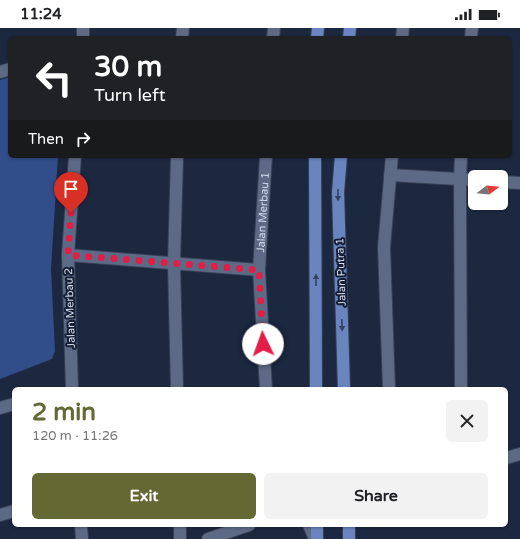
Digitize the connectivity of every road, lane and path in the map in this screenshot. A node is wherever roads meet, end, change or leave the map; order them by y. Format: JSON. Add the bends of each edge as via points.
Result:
{"nodes":[{"id":1,"x":75,"y":158,"type":"edge"},
{"id":2,"x":178,"y":158,"type":"edge"},
{"id":3,"x":266,"y":158,"type":"edge"},
{"id":4,"x":315,"y":158,"type":"edge"},
{"id":5,"x":341,"y":158,"type":"edge"},
{"id":6,"x":392,"y":158,"type":"edge"},
{"id":7,"x":462,"y":158,"type":"edge"},
{"id":8,"x":390,"y":174,"type":"junction"},
{"id":9,"x":460,"y":179,"type":"junction"},
{"id":10,"x":468,"y":180,"type":"edge"},
{"id":11,"x":508,"y":182,"type":"edge"},
{"id":12,"x":520,"y":183,"type":"edge"},
{"id":13,"x":68,"y":255,"type":"junction"},
{"id":14,"x":174,"y":264,"type":"junction"},
{"id":15,"x":259,"y":270,"type":"junction"},
{"id":16,"x":69,"y":387,"type":"edge"},
{"id":17,"x":177,"y":387,"type":"edge"},
{"id":18,"x":266,"y":387,"type":"edge"},
{"id":19,"x":316,"y":387,"type":"edge"},
{"id":20,"x":344,"y":387,"type":"edge"},
{"id":21,"x":389,"y":387,"type":"edge"},
{"id":22,"x":461,"y":387,"type":"edge"},
{"id":23,"x":12,"y":405,"type":"edge"},
{"id":24,"x":0,"y":408,"type":"edge"},
{"id":25,"x":520,"y":454,"type":"edge"},
{"id":26,"x":508,"y":457,"type":"edge"},
{"id":27,"x":12,"y":511,"type":"edge"},
{"id":28,"x":0,"y":515,"type":"edge"},
{"id":29,"x":81,"y":527,"type":"edge"},
{"id":30,"x":180,"y":527,"type":"edge"},
{"id":31,"x":243,"y":527,"type":"edge"},
{"id":32,"x":310,"y":527,"type":"edge"},
{"id":33,"x":317,"y":527,"type":"edge"},
{"id":34,"x":349,"y":527,"type":"edge"},
{"id":35,"x":82,"y":539,"type":"edge"},
{"id":36,"x":180,"y":539,"type":"edge"},
{"id":37,"x":208,"y":539,"type":"edge"},
{"id":38,"x":316,"y":539,"type":"edge"},
{"id":39,"x":349,"y":539,"type":"edge"}],
"edges":[{"from":1,"to":13,"type":"street","name":"Jalan Merbau 2"},
{"from":2,"to":14,"type":"street"},
{"from":3,"to":15,"type":"street","name":"Jalan Merbau 1"},
{"from":19,"to":4,"type":"main road","one_way":true},
{"from":5,"to":20,"type":"main road","name":"Jalan Putra 1","one_way":true,"via":[[338,192]]},
{"from":6,"to":8,"type":"street"},
{"from":7,"to":9,"type":"street"},
{"from":8,"to":9,"type":"street"},
{"from":8,"to":21,"type":"street","via":[[384,247]]},
{"from":9,"to":10,"type":"street"},
{"from":9,"to":22,"type":"street"},
{"from":11,"to":12,"type":"street"},
{"from":13,"to":14,"type":"street"},
{"from":13,"to":16,"type":"street","name":"Jalan Merbau 2"},
{"from":14,"to":15,"type":"street"},
{"from":14,"to":17,"type":"street"},
{"from":15,"to":18,"type":"street","name":"Jalan Merbau 1"},
{"from":23,"to":24,"type":"street"},
{"from":25,"to":26,"type":"street"},
{"from":27,"to":28,"type":"street"},
{"from":29,"to":35,"type":"street"},
{"from":30,"to":36,"type":"street"},
{"from":31,"to":37,"type":"street"},
{"from":32,"to":38,"type":"street"},
{"from":33,"to":38,"type":"main road"},
{"from":34,"to":39,"type":"main road"}]}
